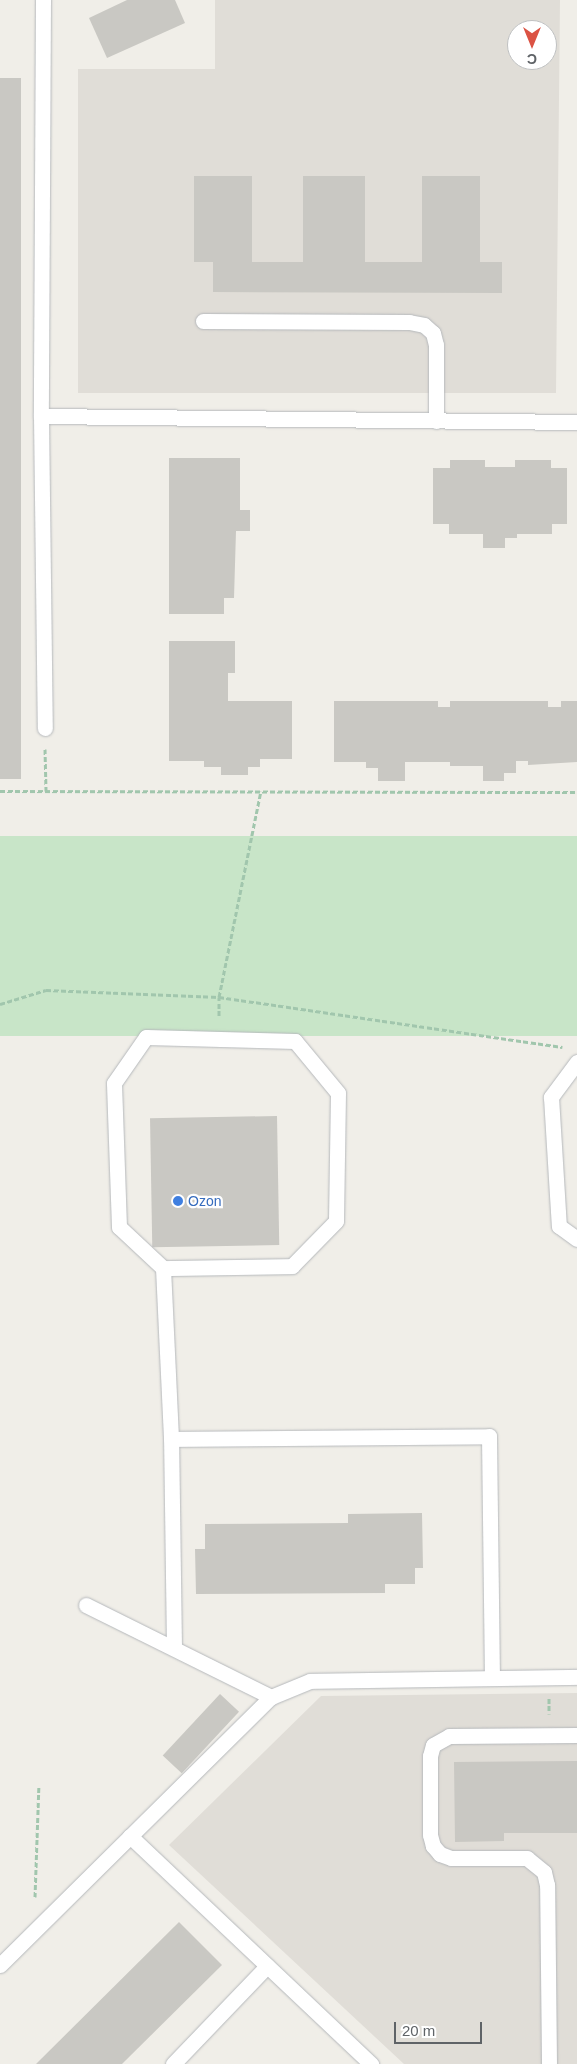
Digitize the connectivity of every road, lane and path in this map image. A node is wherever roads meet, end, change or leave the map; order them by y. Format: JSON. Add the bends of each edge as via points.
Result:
{"nodes":[{"id":1,"x":43,"y":0,"type":"edge"},
{"id":2,"x":203,"y":321,"type":"dead end"},
{"id":3,"x":41,"y":416,"type":"junction"},
{"id":4,"x":436,"y":421,"type":"junction"},
{"id":5,"x":577,"y":422,"type":"edge"},
{"id":6,"x":45,"y":728,"type":"joint"},
{"id":7,"x":0,"y":791,"type":"edge"},
{"id":8,"x":46,"y":791,"type":"junction"},
{"id":9,"x":261,"y":791,"type":"junction"},
{"id":10,"x":577,"y":792,"type":"edge"},
{"id":11,"x":219,"y":997,"type":"junction"},
{"id":12,"x":0,"y":1004,"type":"edge"},
{"id":13,"x":219,"y":1039,"type":"junction"},
{"id":14,"x":567,"y":1048,"type":"dead end"},
{"id":15,"x":577,"y":1062,"type":"edge"},
{"id":16,"x":577,"y":1239,"type":"edge"},
{"id":17,"x":163,"y":1268,"type":"junction"},
{"id":18,"x":170,"y":1440,"type":"junction"},
{"id":19,"x":86,"y":1604,"type":"dead end"},
{"id":20,"x":174,"y":1648,"type":"junction"},
{"id":21,"x":492,"y":1676,"type":"junction"},
{"id":22,"x":577,"y":1677,"type":"edge"},
{"id":23,"x":549,"y":1694,"type":"dead end"},
{"id":24,"x":271,"y":1696,"type":"junction"},
{"id":25,"x":550,"y":1735,"type":"junction"},
{"id":26,"x":577,"y":1735,"type":"edge"},
{"id":27,"x":39,"y":1785,"type":"dead end"},
{"id":28,"x":130,"y":1836,"type":"junction"},
{"id":29,"x":34,"y":1931,"type":"junction"},
{"id":30,"x":0,"y":1965,"type":"edge"},
{"id":31,"x":267,"y":1966,"type":"junction"},
{"id":32,"x":173,"y":2064,"type":"edge"},
{"id":33,"x":371,"y":2064,"type":"edge"},
{"id":34,"x":549,"y":2064,"type":"edge"}],
"edges":[{"from":1,"to":3,"type":"lane"},
{"from":2,"to":4,"type":"lane","via":[[409,322],[424,325],[432,333],[436,345]]},
{"from":3,"to":4,"type":"lane"},
{"from":3,"to":6,"type":"lane"},
{"from":4,"to":5,"type":"lane"},
{"from":6,"to":8,"type":"path"},
{"from":7,"to":8,"type":"path"},
{"from":8,"to":9,"type":"path"},
{"from":9,"to":10,"type":"path"},
{"from":9,"to":11,"type":"path"},
{"from":11,"to":12,"type":"path","via":[[46,990]]},
{"from":11,"to":13,"type":"path"},
{"from":11,"to":14,"type":"path"},
{"from":13,"to":17,"type":"lane","via":[[146,1037],[114,1084],[119,1227]]},
{"from":13,"to":17,"type":"lane","via":[[296,1041],[338,1093],[336,1221],[292,1266]]},
{"from":15,"to":16,"type":"lane","via":[[551,1097],[559,1226]]},
{"from":17,"to":18,"type":"lane"},
{"from":18,"to":20,"type":"lane"},
{"from":18,"to":21,"type":"lane","via":[[489,1436]]},
{"from":19,"to":20,"type":"lane"},
{"from":20,"to":24,"type":"lane"},
{"from":21,"to":22,"type":"lane"},
{"from":21,"to":24,"type":"lane","via":[[310,1682]]},
{"from":23,"to":25,"type":"path"},
{"from":24,"to":28,"type":"lane"},
{"from":25,"to":26,"type":"lane"},
{"from":25,"to":34,"type":"lane","via":[[448,1736],[432,1745],[430,1756],[430,1835],[440,1854],[451,1858],[528,1858],[544,1872],[547,1886]]},
{"from":27,"to":29,"type":"path"},
{"from":28,"to":29,"type":"lane"},
{"from":28,"to":31,"type":"lane"},
{"from":29,"to":30,"type":"lane"},
{"from":31,"to":32,"type":"lane"},
{"from":31,"to":33,"type":"lane"}]}
